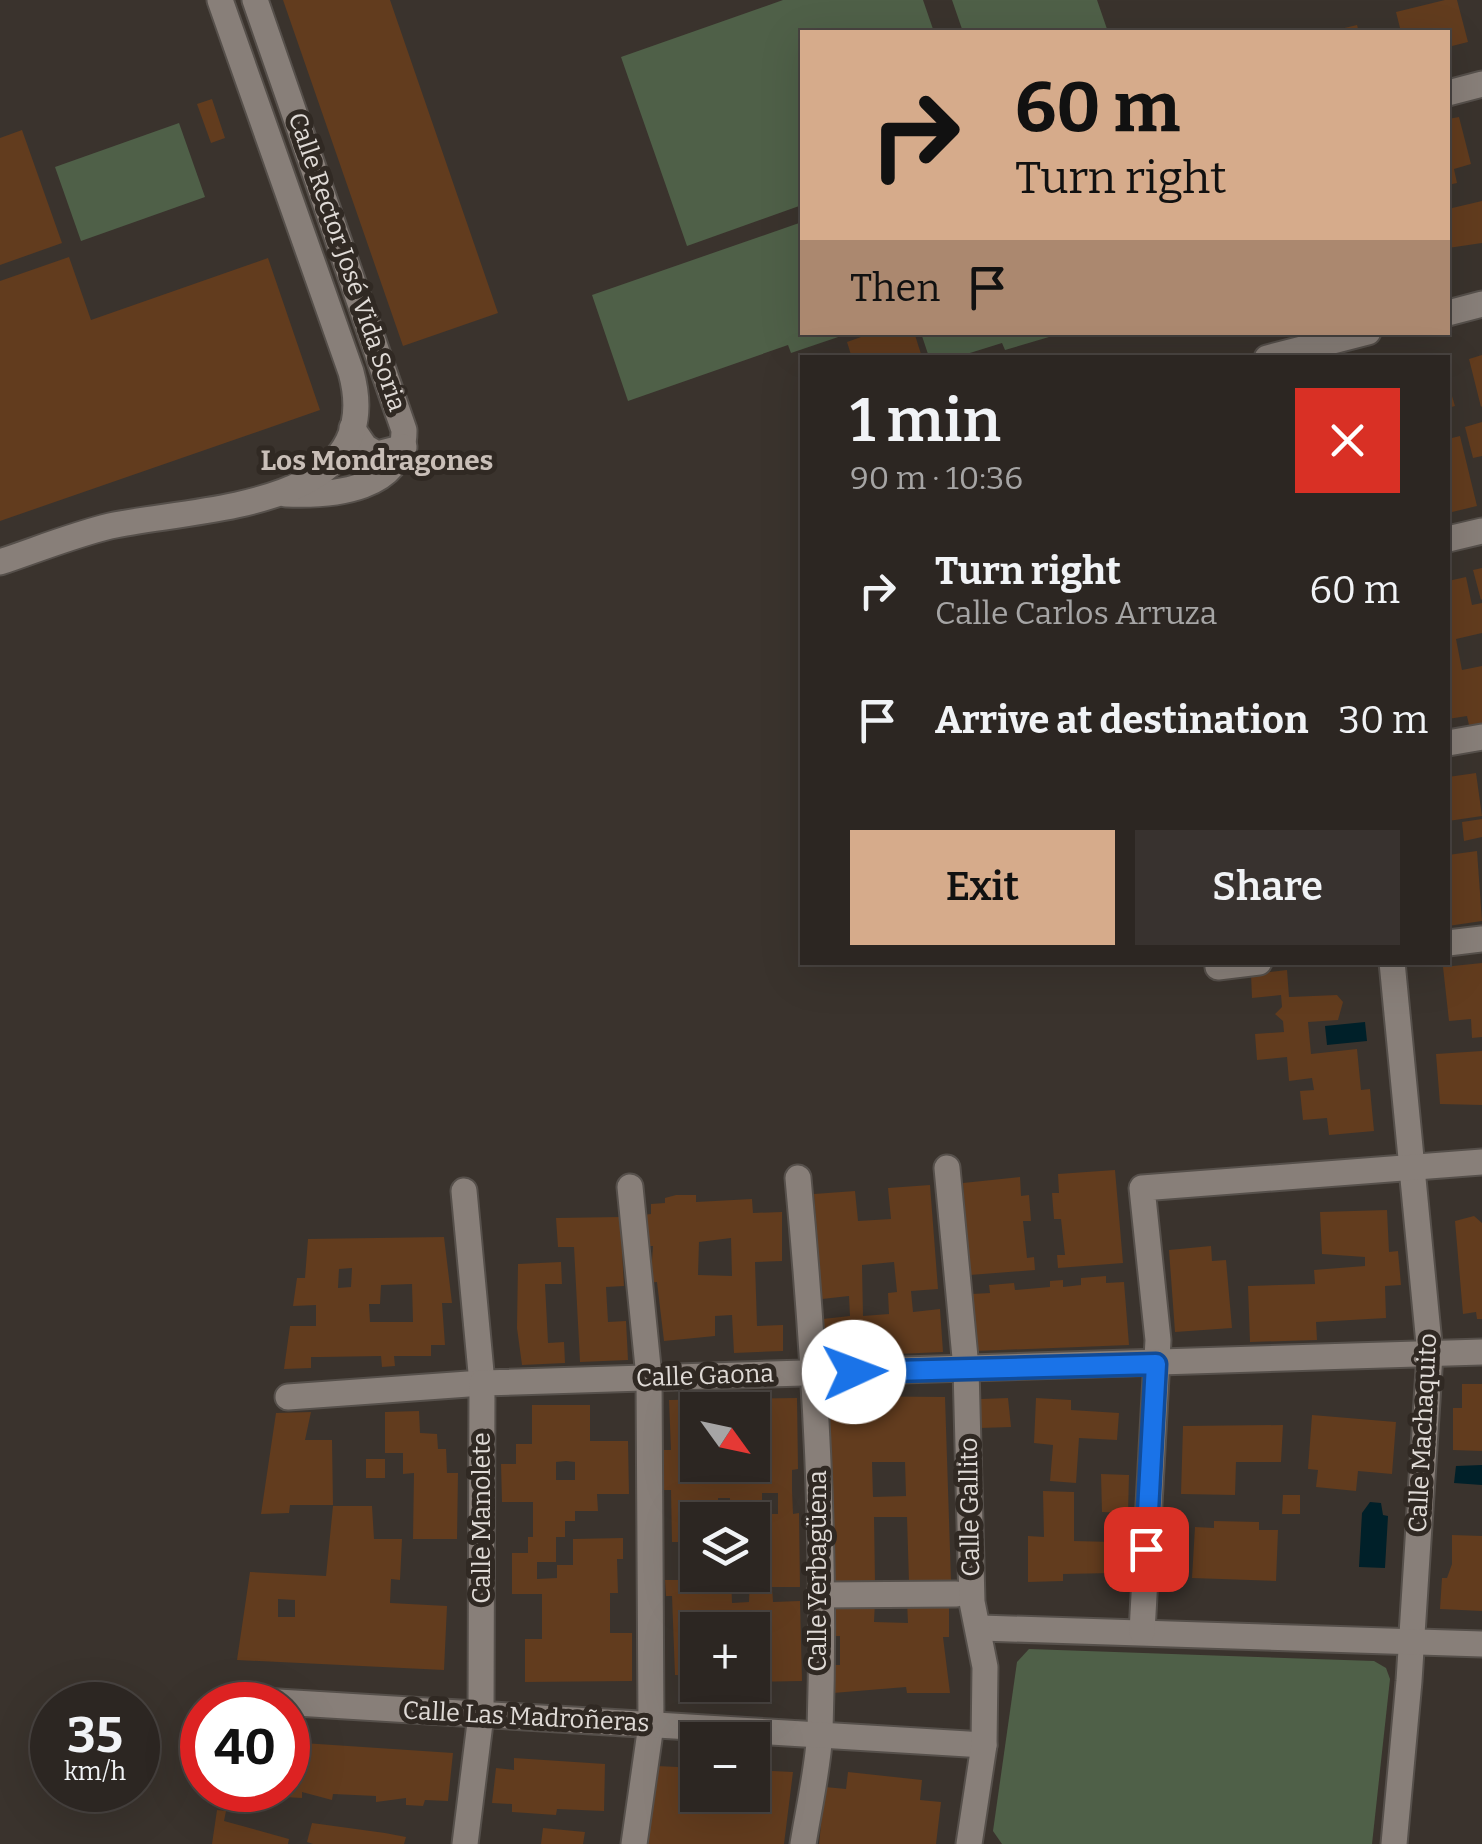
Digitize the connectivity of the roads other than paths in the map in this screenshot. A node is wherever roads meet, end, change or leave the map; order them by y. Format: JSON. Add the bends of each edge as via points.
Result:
{"nodes":[{"id":1,"x":220,"y":0,"type":"edge"},
{"id":2,"x":255,"y":0,"type":"edge"},
{"id":3,"x":1482,"y":84,"type":"edge"},
{"id":4,"x":1450,"y":92,"type":"edge"},
{"id":5,"x":1482,"y":304,"type":"edge"},
{"id":6,"x":1450,"y":312,"type":"edge"},
{"id":7,"x":1356,"y":335,"type":"edge"},
{"id":8,"x":1278,"y":355,"type":"edge"},
{"id":9,"x":352,"y":428,"type":"junction"},
{"id":10,"x":404,"y":447,"type":"junction"},
{"id":11,"x":286,"y":494,"type":"junction"},
{"id":12,"x":1482,"y":530,"type":"edge"},
{"id":13,"x":1450,"y":538,"type":"edge"},
{"id":14,"x":0,"y":562,"type":"edge"},
{"id":15,"x":1482,"y":737,"type":"edge"},
{"id":16,"x":1450,"y":743,"type":"edge"},
{"id":17,"x":1482,"y":939,"type":"edge"},
{"id":18,"x":1450,"y":943,"type":"edge"},
{"id":19,"x":1228,"y":965,"type":"edge"},
{"id":20,"x":1392,"y":965,"type":"edge"},
{"id":21,"x":1218,"y":966,"type":"dead end"},
{"id":22,"x":1482,"y":1162,"type":"edge"},
{"id":23,"x":1412,"y":1167,"type":"junction"},
{"id":24,"x":947,"y":1168,"type":"dead end"},
{"id":25,"x":798,"y":1178,"type":"dead end"},
{"id":26,"x":630,"y":1187,"type":"dead end"},
{"id":27,"x":464,"y":1192,"type":"dead end"},
{"id":28,"x":1482,"y":1352,"type":"edge"},
{"id":29,"x":1430,"y":1354,"type":"junction"},
{"id":30,"x":1156,"y":1364,"type":"junction"},
{"id":31,"x":966,"y":1368,"type":"junction"},
{"id":32,"x":816,"y":1373,"type":"junction"},
{"id":33,"x":648,"y":1378,"type":"junction"},
{"id":34,"x":482,"y":1383,"type":"junction"},
{"id":35,"x":288,"y":1397,"type":"dead end"},
{"id":36,"x":956,"y":1594,"type":"dead end"},
{"id":37,"x":819,"y":1595,"type":"junction"},
{"id":38,"x":981,"y":1628,"type":"junction"},
{"id":39,"x":1142,"y":1632,"type":"junction"},
{"id":40,"x":1410,"y":1642,"type":"junction"},
{"id":41,"x":1482,"y":1644,"type":"edge"},
{"id":42,"x":310,"y":1704,"type":"edge"},
{"id":43,"x":480,"y":1716,"type":"junction"},
{"id":44,"x":651,"y":1725,"type":"junction"},
{"id":45,"x":820,"y":1735,"type":"junction"},
{"id":46,"x":984,"y":1744,"type":"junction"},
{"id":47,"x":465,"y":1844,"type":"edge"},
{"id":48,"x":634,"y":1844,"type":"edge"},
{"id":49,"x":804,"y":1844,"type":"edge"},
{"id":50,"x":969,"y":1844,"type":"edge"},
{"id":51,"x":1394,"y":1844,"type":"edge"}],
"edges":[{"from":1,"to":9,"type":"street","name":"Calle Rector José Vida Soria","via":[[351,372],[358,397]]},
{"from":2,"to":10,"type":"street","name":"Calle Rector José Vida Soria","via":[[402,414]]},
{"from":3,"to":4,"type":"street"},
{"from":5,"to":6,"type":"street"},
{"from":7,"to":8,"type":"street"},
{"from":9,"to":10,"type":"street","via":[[377,454]]},
{"from":9,"to":11,"type":"street","name":"Calle Rector José Vida Soria","via":[[330,462]]},
{"from":10,"to":11,"type":"street","name":"Calle Rector José Vida Soria","via":[[398,464],[367,484]]},
{"from":11,"to":14,"type":"street","via":[[108,527]]},
{"from":12,"to":13,"type":"street"},
{"from":15,"to":16,"type":"street"},
{"from":17,"to":18,"type":"street"},
{"from":19,"to":21,"type":"street"},
{"from":20,"to":23,"type":"street","name":"Calle Machaquito"},
{"from":22,"to":23,"type":"street"},
{"from":23,"to":29,"type":"street","name":"Calle Machaquito"},
{"from":23,"to":30,"type":"street","via":[[1142,1188]]},
{"from":24,"to":31,"type":"street","name":"Calle Gallito"},
{"from":25,"to":32,"type":"street","name":"Calle Yerbagüena"},
{"from":26,"to":33,"type":"street"},
{"from":27,"to":34,"type":"street","name":"Calle Manolete"},
{"from":28,"to":29,"type":"street","name":"Calle Gaona"},
{"from":29,"to":30,"type":"street","name":"Calle Gaona"},
{"from":29,"to":40,"type":"street","name":"Calle Machaquito"},
{"from":30,"to":31,"type":"street","name":"Calle Gaona"},
{"from":30,"to":39,"type":"street"},
{"from":31,"to":32,"type":"street","name":"Calle Gaona"},
{"from":31,"to":38,"type":"street","name":"Calle Gallito","via":[[972,1602]]},
{"from":32,"to":33,"type":"street","name":"Calle Gaona"},
{"from":32,"to":37,"type":"street","name":"Calle Yerbagüena"},
{"from":33,"to":34,"type":"street","name":"Calle Gaona"},
{"from":33,"to":44,"type":"street"},
{"from":34,"to":35,"type":"street","name":"Calle Gaona"},
{"from":34,"to":43,"type":"street","name":"Calle Manolete"},
{"from":36,"to":37,"type":"street"},
{"from":37,"to":45,"type":"street","name":"Calle Yerbagüena"},
{"from":38,"to":39,"type":"street"},
{"from":38,"to":46,"type":"street","name":"Calle Gallito"},
{"from":39,"to":40,"type":"street"},
{"from":40,"to":41,"type":"street"},
{"from":40,"to":51,"type":"street","name":"Calle Machaquito"},
{"from":42,"to":43,"type":"street","name":"Calle Las Madroñeras"},
{"from":43,"to":44,"type":"street","name":"Calle Las Madroñeras"},
{"from":43,"to":47,"type":"street","name":"Calle Manolete"},
{"from":44,"to":45,"type":"street","name":"Calle Las Madroñeras"},
{"from":44,"to":48,"type":"street"},
{"from":45,"to":46,"type":"street","name":"Calle Las Madroñeras"},
{"from":45,"to":49,"type":"street","name":"Calle Yerbagüena"},
{"from":46,"to":50,"type":"street","name":"Calle Gallito"}]}
